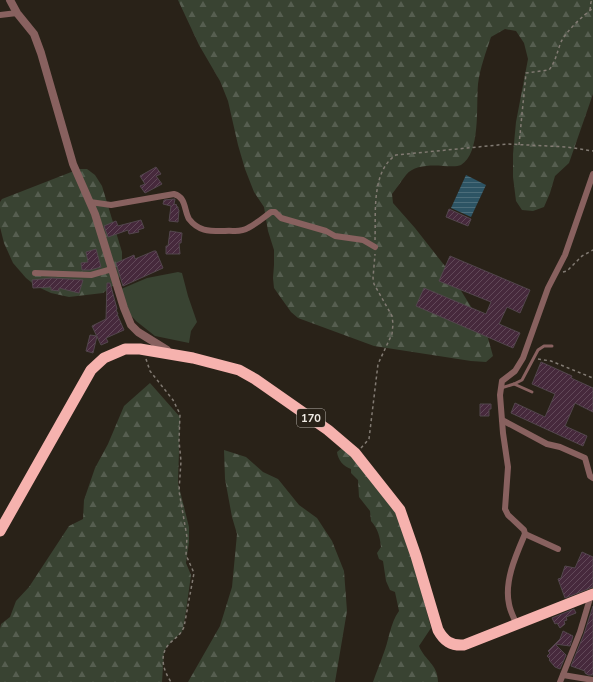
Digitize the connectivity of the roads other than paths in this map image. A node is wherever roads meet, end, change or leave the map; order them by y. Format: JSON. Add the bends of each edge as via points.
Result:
{"nodes":[{"id":1,"x":10,"y":0,"type":"edge"},
{"id":2,"x":17,"y":13,"type":"junction"},
{"id":3,"x":0,"y":15,"type":"edge"},
{"id":4,"x":593,"y":174,"type":"edge"},
{"id":5,"x":90,"y":202,"type":"junction"},
{"id":6,"x":375,"y":247,"type":"road end"},
{"id":7,"x":112,"y":269,"type":"junction"},
{"id":8,"x":35,"y":273,"type":"dead end"},
{"id":9,"x":552,"y":346,"type":"dead end"},
{"id":10,"x":169,"y":354,"type":"junction"},
{"id":11,"x":514,"y":384,"type":"junction"},
{"id":12,"x":501,"y":388,"type":"junction"},
{"id":13,"x":532,"y":392,"type":"dead end"},
{"id":14,"x":502,"y":420,"type":"junction"},
{"id":15,"x":593,"y":478,"type":"edge"},
{"id":16,"x":0,"y":531,"type":"edge"},
{"id":17,"x":525,"y":534,"type":"junction"},
{"id":18,"x":558,"y":549,"type":"dead end"},
{"id":19,"x":592,"y":594,"type":"edge"},
{"id":20,"x":517,"y":625,"type":"junction"},
{"id":21,"x":563,"y":675,"type":"junction"},
{"id":22,"x":593,"y":680,"type":"edge"},
{"id":23,"x":560,"y":682,"type":"edge"}],
"edges":[{"from":1,"to":2,"type":"street"},
{"from":2,"to":3,"type":"street"},
{"from":2,"to":5,"type":"street","via":[[34,34],[73,164]]},
{"from":4,"to":12,"type":"street","via":[[565,255],[548,288],[523,358],[514,372],[502,381]]},
{"from":5,"to":6,"type":"street","via":[[111,205],[174,194],[182,199],[188,217],[198,228],[214,232],[239,232],[275,212],[281,218],[335,236],[363,240]]},
{"from":5,"to":7,"type":"street"},
{"from":7,"to":8,"type":"street","via":[[90,275]]},
{"from":7,"to":10,"type":"street","via":[[131,325]]},
{"from":9,"to":11,"type":"lane","via":[[544,346],[538,350],[522,380]]},
{"from":10,"to":16,"type":"highway","number":"170","via":[[125,350],[104,358],[91,370]]},
{"from":10,"to":20,"type":"highway","number":"170","via":[[239,370],[328,430],[355,453],[400,510],[438,630],[448,643],[464,646]]},
{"from":11,"to":12,"type":"lane"},
{"from":11,"to":13,"type":"lane"},
{"from":12,"to":14,"type":"street"},
{"from":14,"to":15,"type":"street","via":[[547,444],[585,458],[590,476]]},
{"from":14,"to":17,"type":"street","via":[[508,459],[505,509]]},
{"from":17,"to":18,"type":"street"},
{"from":17,"to":20,"type":"street","via":[[510,574],[508,594],[509,605]]},
{"from":19,"to":20,"type":"highway","number":"170"},
{"from":19,"to":21,"type":"street"},
{"from":21,"to":22,"type":"street"},
{"from":21,"to":23,"type":"street"}]}
